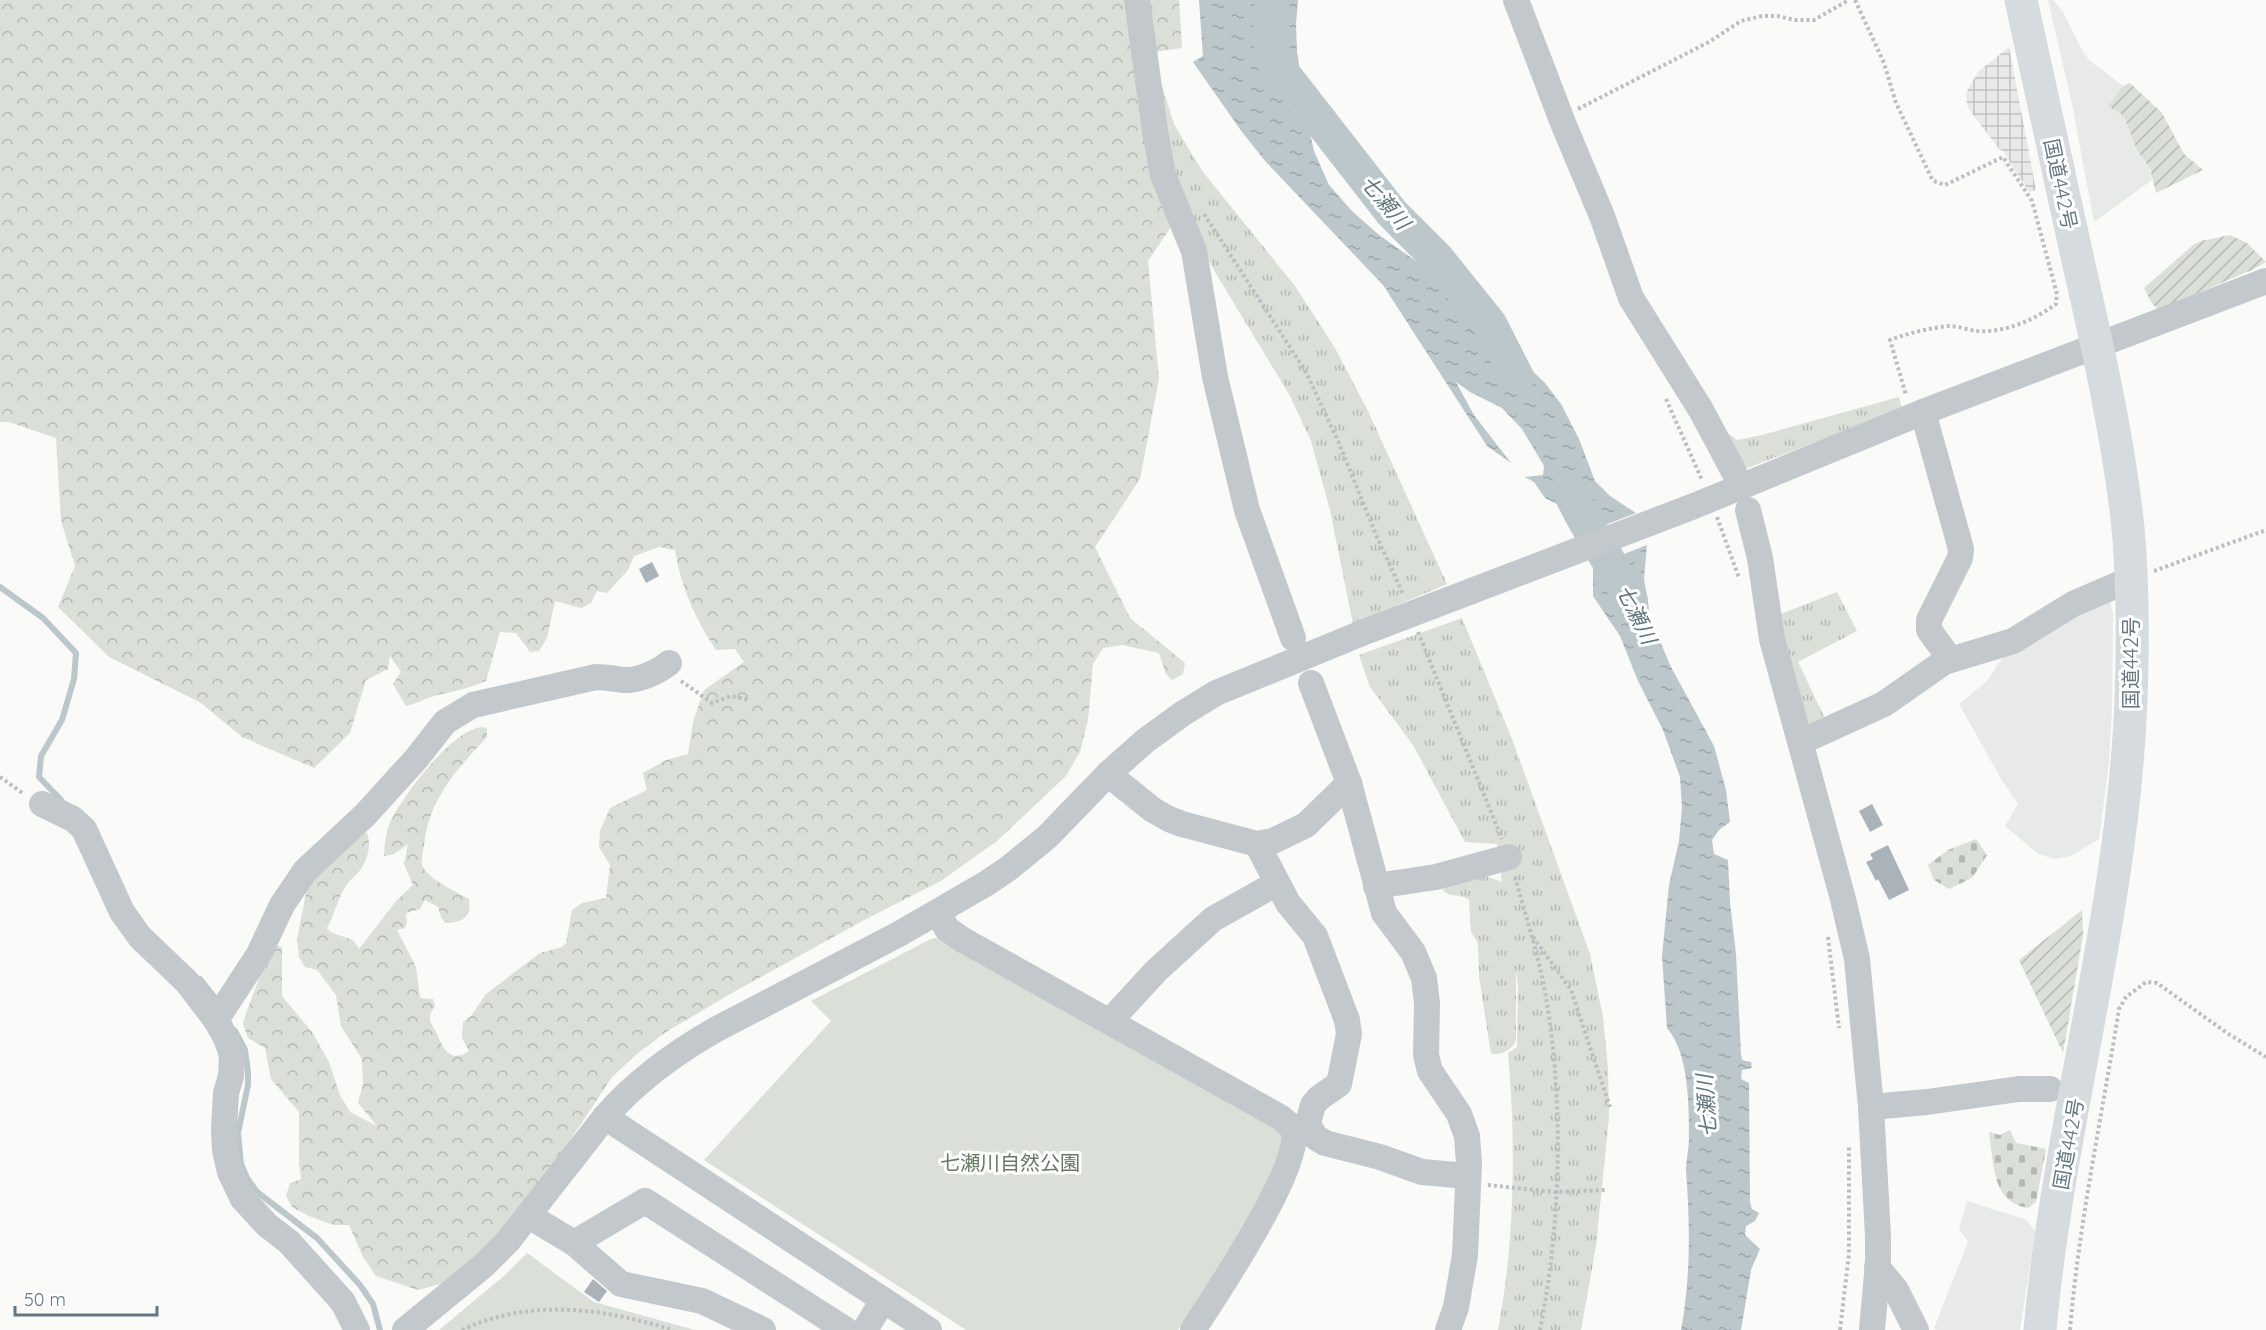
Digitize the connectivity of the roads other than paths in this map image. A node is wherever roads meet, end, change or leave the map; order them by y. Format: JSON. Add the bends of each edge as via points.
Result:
{"nodes":[{"id":1,"x":1137,"y":0,"type":"edge"},
{"id":2,"x":1516,"y":0,"type":"edge"},
{"id":3,"x":2021,"y":0,"type":"edge"},
{"id":4,"x":2266,"y":281,"type":"edge"},
{"id":5,"x":2097,"y":347,"type":"junction"},
{"id":6,"x":1916,"y":408,"type":"junction"},
{"id":7,"x":1734,"y":472,"type":"dead end"},
{"id":8,"x":1748,"y":510,"type":"dead end"},
{"id":9,"x":2131,"y":579,"type":"junction"},
{"id":10,"x":1293,"y":638,"type":"dead end"},
{"id":11,"x":1950,"y":659,"type":"junction"},
{"id":12,"x":666,"y":666,"type":"road end"},
{"id":13,"x":1311,"y":683,"type":"dead end"},
{"id":14,"x":1802,"y":742,"type":"junction"},
{"id":15,"x":1108,"y":774,"type":"junction"},
{"id":16,"x":1349,"y":783,"type":"junction"},
{"id":17,"x":42,"y":804,"type":"road end"},
{"id":18,"x":1257,"y":844,"type":"junction"},
{"id":19,"x":1509,"y":857,"type":"road end"},
{"id":20,"x":1277,"y":883,"type":"junction"},
{"id":21,"x":1376,"y":886,"type":"junction"},
{"id":22,"x":938,"y":912,"type":"junction"},
{"id":23,"x":216,"y":1020,"type":"junction"},
{"id":24,"x":1110,"y":1021,"type":"junction"},
{"id":25,"x":2050,"y":1089,"type":"dead end"},
{"id":26,"x":1871,"y":1107,"type":"junction"},
{"id":27,"x":604,"y":1117,"type":"junction"},
{"id":28,"x":1300,"y":1126,"type":"junction"},
{"id":29,"x":1468,"y":1176,"type":"junction"},
{"id":30,"x":529,"y":1216,"type":"junction"},
{"id":31,"x":574,"y":1243,"type":"junction"},
{"id":32,"x":1877,"y":1267,"type":"junction"},
{"id":33,"x":883,"y":1300,"type":"junction"},
{"id":34,"x":1912,"y":1321,"type":"edge"},
{"id":35,"x":357,"y":1330,"type":"edge"},
{"id":36,"x":405,"y":1330,"type":"edge"},
{"id":37,"x":764,"y":1330,"type":"edge"},
{"id":38,"x":846,"y":1330,"type":"edge"},
{"id":39,"x":865,"y":1330,"type":"edge"},
{"id":40,"x":929,"y":1330,"type":"edge"},
{"id":41,"x":1193,"y":1330,"type":"edge"},
{"id":42,"x":1448,"y":1330,"type":"edge"},
{"id":43,"x":1872,"y":1330,"type":"edge"},
{"id":44,"x":1928,"y":1330,"type":"edge"},
{"id":45,"x":2040,"y":1330,"type":"edge"}],
"edges":[{"from":1,"to":10,"type":"street","via":[[1163,175],[1194,251],[1215,377],[1246,510]]},
{"from":2,"to":7,"type":"street","via":[[1631,298],[1701,410]]},
{"from":3,"to":5,"type":"highway","name":"国道442号"},
{"from":4,"to":5,"type":"street"},
{"from":5,"to":6,"type":"street"},
{"from":5,"to":9,"type":"highway","name":"国道442号","via":[[2125,508]]},
{"from":6,"to":11,"type":"street","via":[[1961,549],[1929,620],[1929,630]]},
{"from":6,"to":15,"type":"street","via":[[1216,693],[1163,727]]},
{"from":8,"to":14,"type":"street","via":[[1759,550],[1772,639]]},
{"from":9,"to":11,"type":"street","via":[[2073,604],[2006,645]]},
{"from":9,"to":45,"type":"highway","name":"国道442号","via":[[2131,704],[2118,847],[2051,1242]]},
{"from":11,"to":14,"type":"street","via":[[1884,704]]},
{"from":12,"to":23,"type":"street","via":[[627,680],[596,677],[486,701],[459,711],[445,722],[365,815],[305,871],[282,905],[259,954]]},
{"from":13,"to":16,"type":"street"},
{"from":14,"to":26,"type":"street","via":[[1857,959]]},
{"from":15,"to":18,"type":"street","via":[[1169,819]]},
{"from":15,"to":22,"type":"street","via":[[1031,851]]},
{"from":16,"to":18,"type":"street","via":[[1306,825],[1273,842]]},
{"from":16,"to":21,"type":"street"},
{"from":17,"to":23,"type":"street","via":[[84,829],[122,912],[140,937],[187,982]]},
{"from":18,"to":20,"type":"street"},
{"from":19,"to":21,"type":"street","via":[[1436,877]]},
{"from":20,"to":24,"type":"street","via":[[1214,919],[1156,971]]},
{"from":20,"to":28,"type":"street","via":[[1294,913],[1315,936],[1349,1026],[1339,1084],[1318,1098]]},
{"from":21,"to":29,"type":"street","via":[[1386,917],[1409,946],[1424,978],[1428,1063],[1434,1080],[1465,1128]]},
{"from":22,"to":24,"type":"street","via":[[947,929],[963,940]]},
{"from":22,"to":27,"type":"street","via":[[688,1046],[651,1071]]},
{"from":23,"to":35,"type":"street","via":[[232,1054],[224,1129],[230,1172],[243,1199],[290,1242],[343,1302]]},
{"from":24,"to":28,"type":"street"},
{"from":25,"to":26,"type":"street","via":[[2019,1089]]},
{"from":26,"to":32,"type":"street"},
{"from":27,"to":30,"type":"street"},
{"from":27,"to":33,"type":"street"},
{"from":28,"to":29,"type":"street","via":[[1325,1143],[1422,1172]]},
{"from":28,"to":41,"type":"street","via":[[1266,1210]]},
{"from":29,"to":42,"type":"street","via":[[1464,1266]]},
{"from":30,"to":31,"type":"street"},
{"from":30,"to":36,"type":"street","via":[[496,1254]]},
{"from":31,"to":37,"type":"street","via":[[621,1284],[702,1301]]},
{"from":31,"to":38,"type":"street","via":[[645,1201]]},
{"from":32,"to":34,"type":"street","via":[[1891,1282]]},
{"from":32,"to":43,"type":"street"},
{"from":33,"to":39,"type":"street"},
{"from":33,"to":40,"type":"street"},
{"from":34,"to":44,"type":"street"}]}
